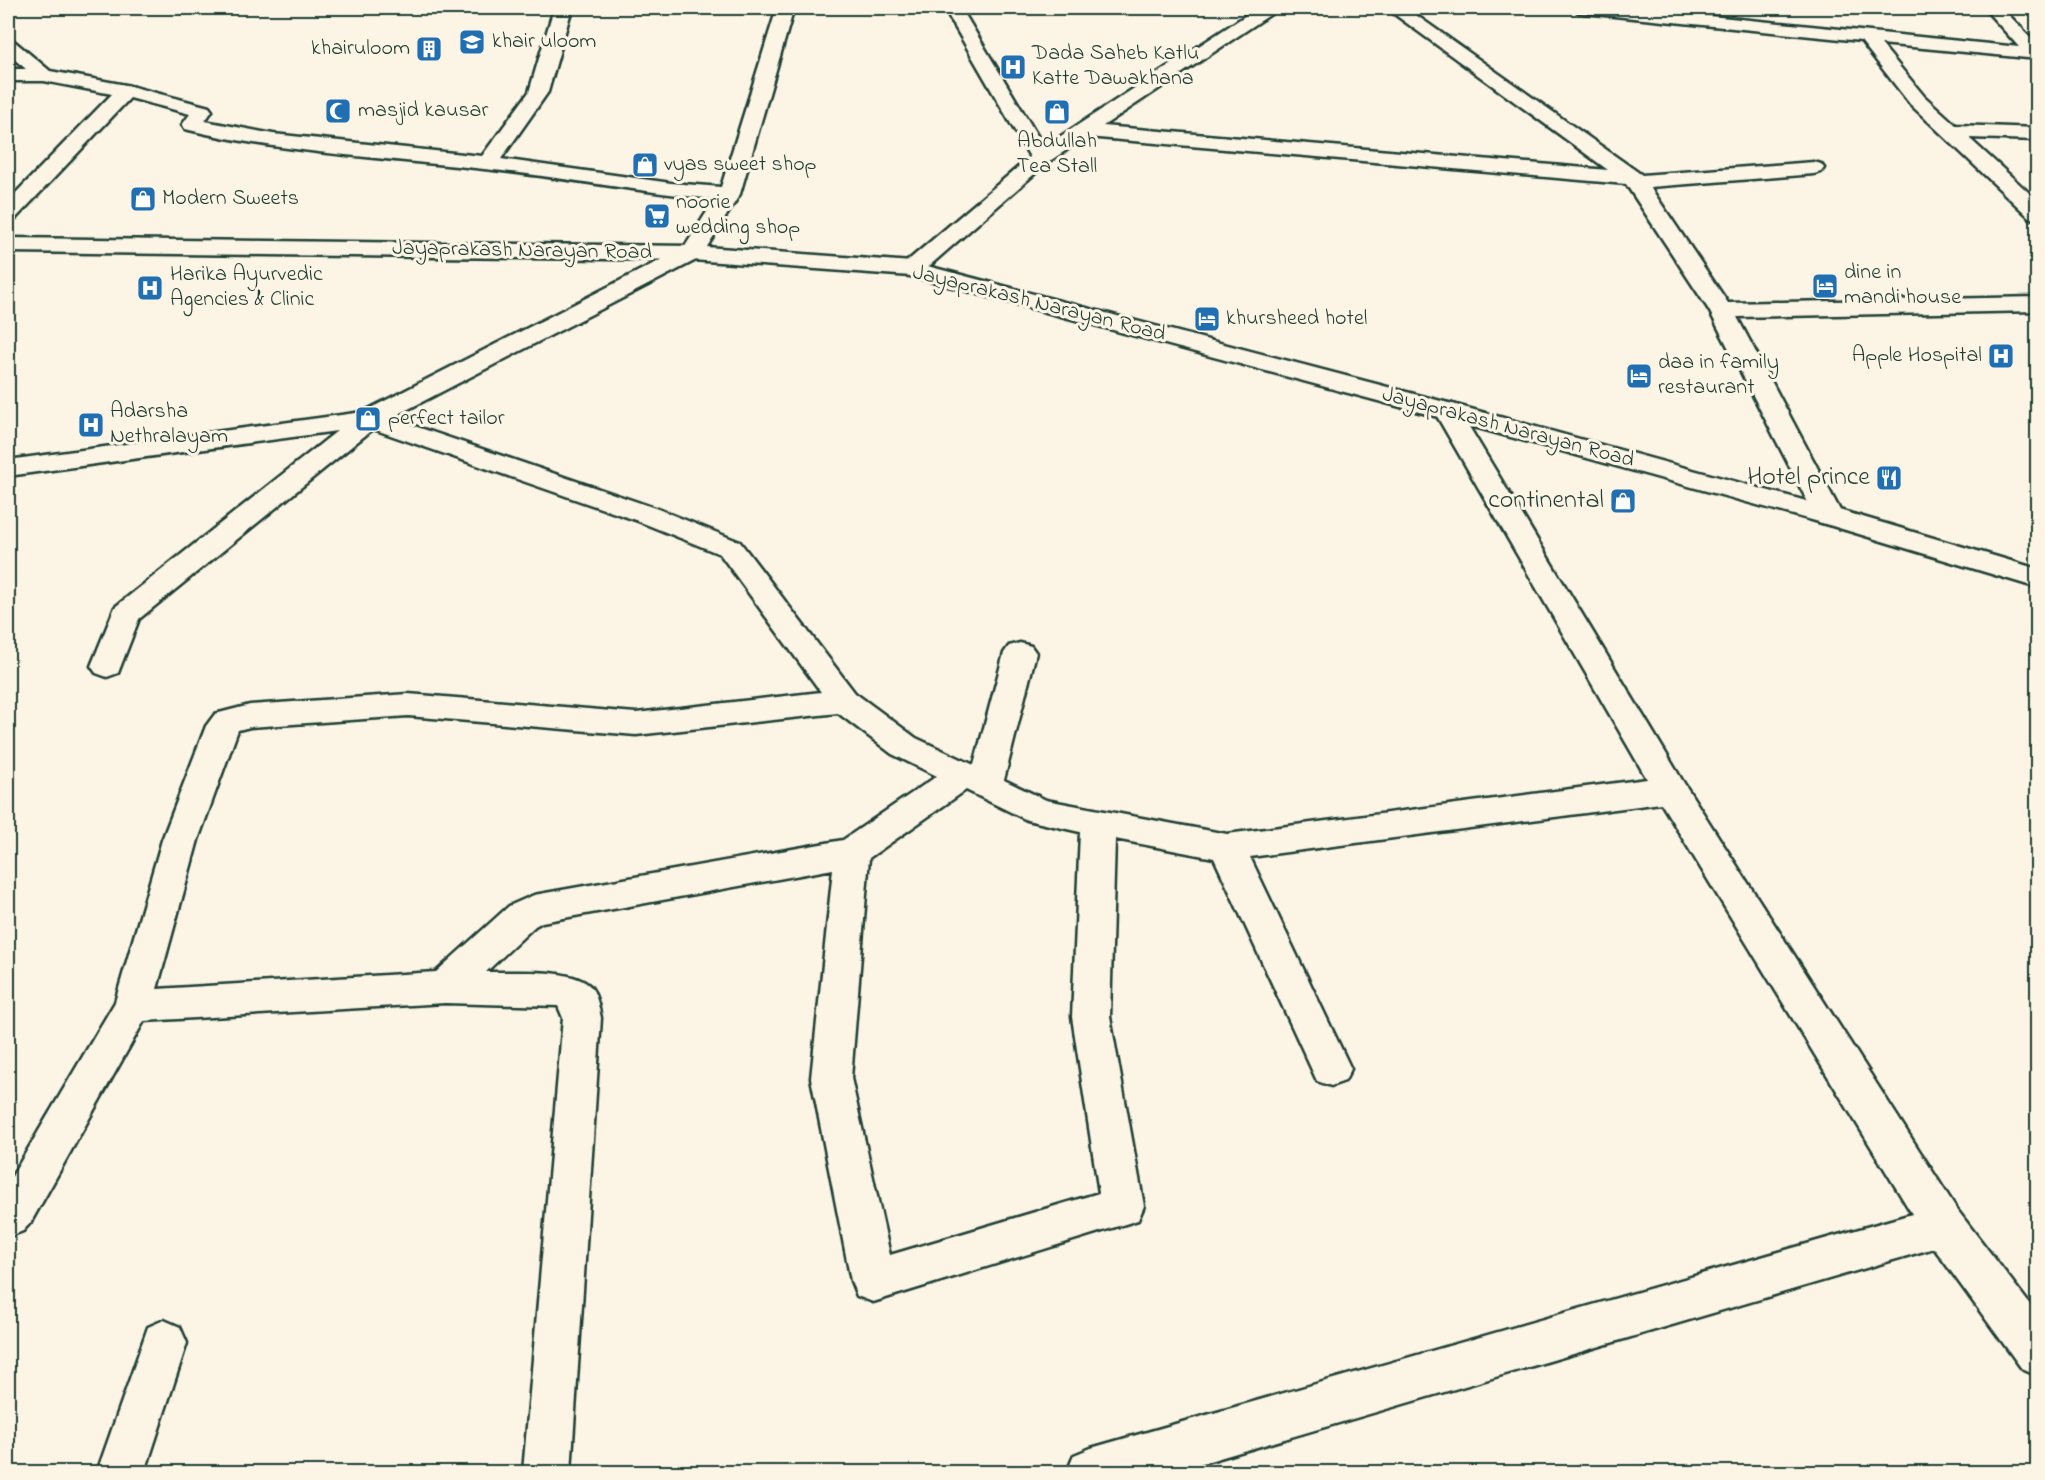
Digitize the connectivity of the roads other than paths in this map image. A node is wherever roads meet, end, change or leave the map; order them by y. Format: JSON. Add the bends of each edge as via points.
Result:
{"nodes":[{"id":1,"x":563,"y":8,"type":"edge"},
{"id":2,"x":786,"y":8,"type":"edge"},
{"id":3,"x":953,"y":8,"type":"edge"},
{"id":4,"x":1268,"y":8,"type":"edge"},
{"id":5,"x":1395,"y":8,"type":"edge"},
{"id":6,"x":1584,"y":8,"type":"edge"},
{"id":7,"x":1993,"y":8,"type":"edge"},
{"id":8,"x":1647,"y":10,"type":"edge"},
{"id":9,"x":1801,"y":15,"type":"dead end"},
{"id":10,"x":1813,"y":29,"type":"junction"},
{"id":11,"x":1865,"y":35,"type":"junction"},
{"id":12,"x":8,"y":45,"type":"edge"},
{"id":13,"x":2037,"y":54,"type":"edge"},
{"id":14,"x":8,"y":75,"type":"edge"},
{"id":15,"x":44,"y":75,"type":"junction"},
{"id":16,"x":126,"y":91,"type":"junction"},
{"id":17,"x":1081,"y":130,"type":"junction"},
{"id":18,"x":1949,"y":131,"type":"junction"},
{"id":19,"x":2037,"y":134,"type":"edge"},
{"id":20,"x":1041,"y":158,"type":"junction"},
{"id":21,"x":488,"y":164,"type":"junction"},
{"id":22,"x":1814,"y":168,"type":"dead end"},
{"id":23,"x":1634,"y":180,"type":"junction"},
{"id":24,"x":729,"y":194,"type":"junction"},
{"id":25,"x":8,"y":213,"type":"edge"},
{"id":26,"x":2037,"y":213,"type":"edge"},
{"id":27,"x":8,"y":246,"type":"edge"},
{"id":28,"x":692,"y":253,"type":"junction"},
{"id":29,"x":912,"y":269,"type":"junction"},
{"id":30,"x":2037,"y":304,"type":"edge"},
{"id":31,"x":1721,"y":310,"type":"junction"},
{"id":32,"x":1447,"y":411,"type":"junction"},
{"id":33,"x":369,"y":419,"type":"junction"},
{"id":34,"x":8,"y":468,"type":"edge"},
{"id":35,"x":1829,"y":516,"type":"junction"},
{"id":36,"x":2037,"y":579,"type":"edge"},
{"id":37,"x":1020,"y":653,"type":"dead end"},
{"id":38,"x":107,"y":666,"type":"dead end"},
{"id":39,"x":844,"y":701,"type":"junction"},
{"id":40,"x":975,"y":780,"type":"junction"},
{"id":41,"x":1670,"y":789,"type":"junction"},
{"id":42,"x":1098,"y":822,"type":"junction"},
{"id":43,"x":1227,"y":847,"type":"junction"},
{"id":44,"x":852,"y":852,"type":"junction"},
{"id":45,"x":445,"y":987,"type":"junction"},
{"id":46,"x":134,"y":1006,"type":"junction"},
{"id":47,"x":1331,"y":1069,"type":"dead end"},
{"id":48,"x":8,"y":1217,"type":"edge"},
{"id":49,"x":1943,"y":1225,"type":"junction"},
{"id":50,"x":164,"y":1343,"type":"dead end"},
{"id":51,"x":2037,"y":1353,"type":"edge"},
{"id":52,"x":121,"y":1473,"type":"edge"},
{"id":53,"x":547,"y":1473,"type":"edge"},
{"id":54,"x":1091,"y":1473,"type":"edge"}],
"edges":[{"from":1,"to":21,"type":"street","via":[[538,92]]},
{"from":2,"to":24,"type":"street"},
{"from":3,"to":20,"type":"street"},
{"from":4,"to":17,"type":"street"},
{"from":5,"to":23,"type":"street"},
{"from":6,"to":8,"type":"street"},
{"from":7,"to":13,"type":"street"},
{"from":8,"to":10,"type":"street"},
{"from":9,"to":10,"type":"street"},
{"from":10,"to":11,"type":"street"},
{"from":11,"to":13,"type":"street"},
{"from":11,"to":18,"type":"street","via":[[1917,100]]},
{"from":12,"to":15,"type":"street"},
{"from":14,"to":15,"type":"street"},
{"from":15,"to":16,"type":"street"},
{"from":16,"to":21,"type":"street","via":[[202,111],[192,125],[273,140]]},
{"from":16,"to":25,"type":"street"},
{"from":17,"to":20,"type":"street"},
{"from":17,"to":23,"type":"street"},
{"from":18,"to":19,"type":"street"},
{"from":18,"to":26,"type":"street"},
{"from":20,"to":29,"type":"street"},
{"from":21,"to":24,"type":"street"},
{"from":22,"to":23,"type":"street"},
{"from":23,"to":31,"type":"street"},
{"from":24,"to":28,"type":"street"},
{"from":27,"to":28,"type":"street","name":"Jayaprakash Narayan Road"},
{"from":28,"to":29,"type":"street","name":"Jayaprakash Narayan Road"},
{"from":28,"to":33,"type":"street"},
{"from":29,"to":32,"type":"street","name":"Jayaprakash Narayan Road"},
{"from":30,"to":31,"type":"street"},
{"from":31,"to":35,"type":"street"},
{"from":32,"to":35,"type":"street","name":"Jayaprakash Narayan Road"},
{"from":32,"to":41,"type":"street"},
{"from":33,"to":34,"type":"street"},
{"from":33,"to":38,"type":"street","via":[[126,614]]},
{"from":33,"to":39,"type":"street","via":[[648,515],[730,548]]},
{"from":35,"to":36,"type":"street","name":"Jayaprakash Narayan Road"},
{"from":37,"to":40,"type":"street"},
{"from":39,"to":40,"type":"street","via":[[904,746]]},
{"from":39,"to":46,"type":"street","via":[[636,724],[408,705],[250,716],[228,722],[222,726],[180,840]]},
{"from":40,"to":42,"type":"street","via":[[1039,811]]},
{"from":40,"to":44,"type":"street"},
{"from":41,"to":43,"type":"street"},
{"from":41,"to":49,"type":"street"},
{"from":42,"to":43,"type":"street"},
{"from":42,"to":44,"type":"street","via":[[1091,1017],[1123,1206],[873,1281],[831,1078]]},
{"from":43,"to":47,"type":"street"},
{"from":44,"to":45,"type":"street","via":[[534,909]]},
{"from":45,"to":46,"type":"street"},
{"from":45,"to":53,"type":"street","via":[[566,990],[577,998],[582,1018]]},
{"from":46,"to":48,"type":"street"},
{"from":49,"to":51,"type":"street"},
{"from":49,"to":54,"type":"street"},
{"from":50,"to":52,"type":"street"}]}
